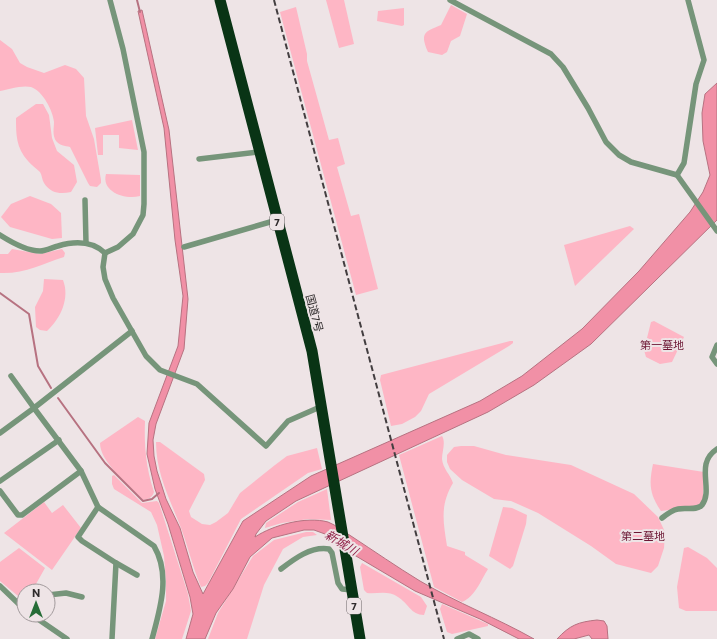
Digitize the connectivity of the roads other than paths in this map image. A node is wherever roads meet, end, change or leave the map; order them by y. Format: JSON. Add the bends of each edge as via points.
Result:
{"nodes":[{"id":1,"x":110,"y":0,"type":"edge"},
{"id":2,"x":220,"y":0,"type":"edge"},
{"id":3,"x":450,"y":0,"type":"edge"},
{"id":4,"x":688,"y":0,"type":"edge"},
{"id":5,"x":259,"y":152,"type":"junction"},
{"id":6,"x":199,"y":159,"type":"dead end"},
{"id":7,"x":677,"y":175,"type":"junction"},
{"id":8,"x":85,"y":200,"type":"dead end"},
{"id":9,"x":276,"y":220,"type":"junction"},
{"id":10,"x":716,"y":230,"type":"edge"},
{"id":11,"x":0,"y":235,"type":"edge"},
{"id":12,"x":86,"y":243,"type":"junction"},
{"id":13,"x":184,"y":247,"type":"dead end"},
{"id":14,"x":105,"y":253,"type":"junction"},
{"id":15,"x":132,"y":331,"type":"junction"},
{"id":16,"x":717,"y":345,"type":"edge"},
{"id":17,"x":717,"y":364,"type":"edge"},
{"id":18,"x":11,"y":376,"type":"dead end"},
{"id":19,"x":320,"y":407,"type":"junction"},
{"id":20,"x":34,"y":408,"type":"junction"},
{"id":21,"x":0,"y":433,"type":"edge"},
{"id":22,"x":59,"y":440,"type":"junction"},
{"id":23,"x":717,"y":449,"type":"edge"},
{"id":24,"x":81,"y":471,"type":"junction"},
{"id":25,"x":0,"y":481,"type":"edge"},
{"id":26,"x":0,"y":491,"type":"edge"},
{"id":27,"x":98,"y":507,"type":"junction"},
{"id":28,"x":662,"y":518,"type":"dead end"},
{"id":29,"x":116,"y":563,"type":"junction"},
{"id":30,"x":281,"y":569,"type":"dead end"},
{"id":31,"x":137,"y":575,"type":"dead end"},
{"id":32,"x":0,"y":586,"type":"edge"},
{"id":33,"x":352,"y":590,"type":"junction"},
{"id":34,"x":56,"y":594,"type":"edge"},
{"id":35,"x":82,"y":598,"type":"dead end"},
{"id":36,"x":16,"y":601,"type":"edge"},
{"id":37,"x":44,"y":623,"type":"edge"},
{"id":38,"x":67,"y":639,"type":"edge"},
{"id":39,"x":112,"y":639,"type":"edge"},
{"id":40,"x":152,"y":639,"type":"edge"},
{"id":41,"x":360,"y":639,"type":"edge"},
{"id":42,"x":457,"y":639,"type":"edge"},
{"id":43,"x":478,"y":639,"type":"edge"}],
"edges":[{"from":1,"to":14,"type":"street","via":[[144,152],[145,183],[143,215],[133,234],[118,247]]},
{"from":2,"to":5,"type":"highway","name":"国道7号","number":"7"},
{"from":3,"to":7,"type":"street","via":[[551,54],[564,67],[606,142],[619,155],[645,167]]},
{"from":4,"to":7,"type":"street","via":[[704,60],[696,84],[684,163]]},
{"from":5,"to":6,"type":"street"},
{"from":5,"to":9,"type":"highway","name":"国道7号","number":"7"},
{"from":7,"to":10,"type":"street"},
{"from":8,"to":12,"type":"street"},
{"from":9,"to":13,"type":"street"},
{"from":9,"to":19,"type":"highway","name":"国道7号","number":"7","via":[[312,351]]},
{"from":11,"to":12,"type":"street","via":[[24,247],[41,251],[60,245]]},
{"from":12,"to":14,"type":"street","via":[[98,246]]},
{"from":14,"to":15,"type":"street","via":[[105,279]]},
{"from":15,"to":19,"type":"street","via":[[146,356],[160,370],[197,384],[266,446],[288,421]]},
{"from":15,"to":20,"type":"street"},
{"from":16,"to":17,"type":"street","via":[[712,357]]},
{"from":18,"to":20,"type":"street"},
{"from":19,"to":33,"type":"highway","name":"国道7号","number":"7"},
{"from":20,"to":21,"type":"street"},
{"from":20,"to":22,"type":"street"},
{"from":22,"to":24,"type":"street"},
{"from":22,"to":25,"type":"street"},
{"from":23,"to":28,"type":"street","via":[[710,454],[705,467],[705,500],[701,506],[678,509]]},
{"from":24,"to":26,"type":"street","via":[[22,516],[18,515]]},
{"from":24,"to":27,"type":"street"},
{"from":27,"to":29,"type":"street","via":[[78,537]]},
{"from":27,"to":40,"type":"street","via":[[154,546],[159,556],[163,599]]},
{"from":29,"to":31,"type":"street"},
{"from":29,"to":39,"type":"street"},
{"from":30,"to":33,"type":"street","via":[[299,556],[329,549],[338,583],[342,589]]},
{"from":32,"to":36,"type":"street"},
{"from":33,"to":41,"type":"highway","name":"国道7号","number":"7"},
{"from":34,"to":35,"type":"street","via":[[66,593]]},
{"from":37,"to":38,"type":"street"},
{"from":42,"to":43,"type":"street","via":[[469,634]]}]}
